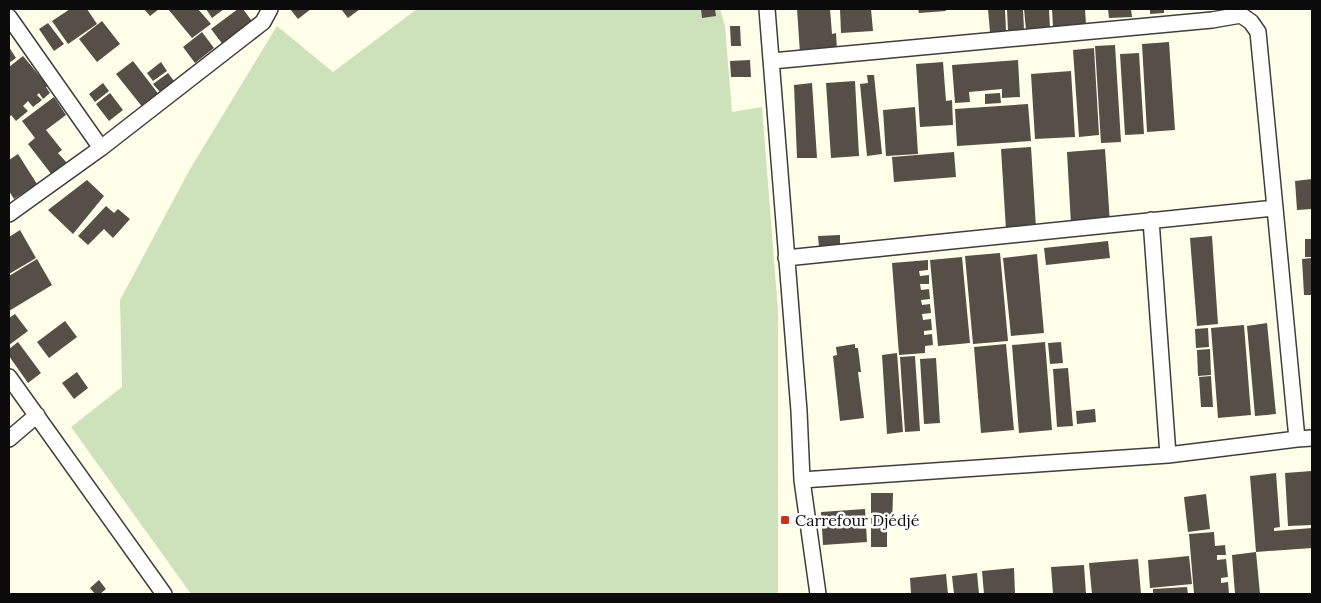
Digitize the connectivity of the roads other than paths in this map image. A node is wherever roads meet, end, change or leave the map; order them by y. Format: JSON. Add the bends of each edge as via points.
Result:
{"nodes":[{"id":1,"x":270,"y":9,"type":"edge"},
{"id":2,"x":767,"y":9,"type":"edge"},
{"id":3,"x":1212,"y":15,"type":"edge"},
{"id":4,"x":9,"y":17,"type":"edge"},
{"id":5,"x":772,"y":61,"type":"junction"},
{"id":6,"x":101,"y":148,"type":"junction"},
{"id":7,"x":1275,"y":208,"type":"junction"},
{"id":8,"x":9,"y":214,"type":"edge"},
{"id":9,"x":1151,"y":220,"type":"junction"},
{"id":10,"x":786,"y":258,"type":"junction"},
{"id":11,"x":9,"y":377,"type":"edge"},
{"id":12,"x":37,"y":415,"type":"junction"},
{"id":13,"x":9,"y":439,"type":"edge"},
{"id":14,"x":1305,"y":439,"type":"edge"},
{"id":15,"x":1168,"y":455,"type":"junction"},
{"id":16,"x":802,"y":480,"type":"junction"},
{"id":17,"x":164,"y":594,"type":"edge"},
{"id":18,"x":818,"y":594,"type":"edge"}],
"edges":[{"from":1,"to":6,"type":"street","via":[[263,22]]},
{"from":2,"to":5,"type":"street"},
{"from":3,"to":5,"type":"street"},
{"from":3,"to":7,"type":"street","via":[[1240,15],[1258,32]]},
{"from":4,"to":6,"type":"street"},
{"from":5,"to":10,"type":"street"},
{"from":6,"to":8,"type":"street"},
{"from":7,"to":9,"type":"street"},
{"from":7,"to":14,"type":"street"},
{"from":9,"to":10,"type":"street"},
{"from":9,"to":15,"type":"street"},
{"from":10,"to":16,"type":"street"},
{"from":11,"to":12,"type":"street"},
{"from":12,"to":13,"type":"street"},
{"from":12,"to":17,"type":"street"},
{"from":14,"to":15,"type":"street"},
{"from":15,"to":16,"type":"street"},
{"from":16,"to":18,"type":"street"}]}
